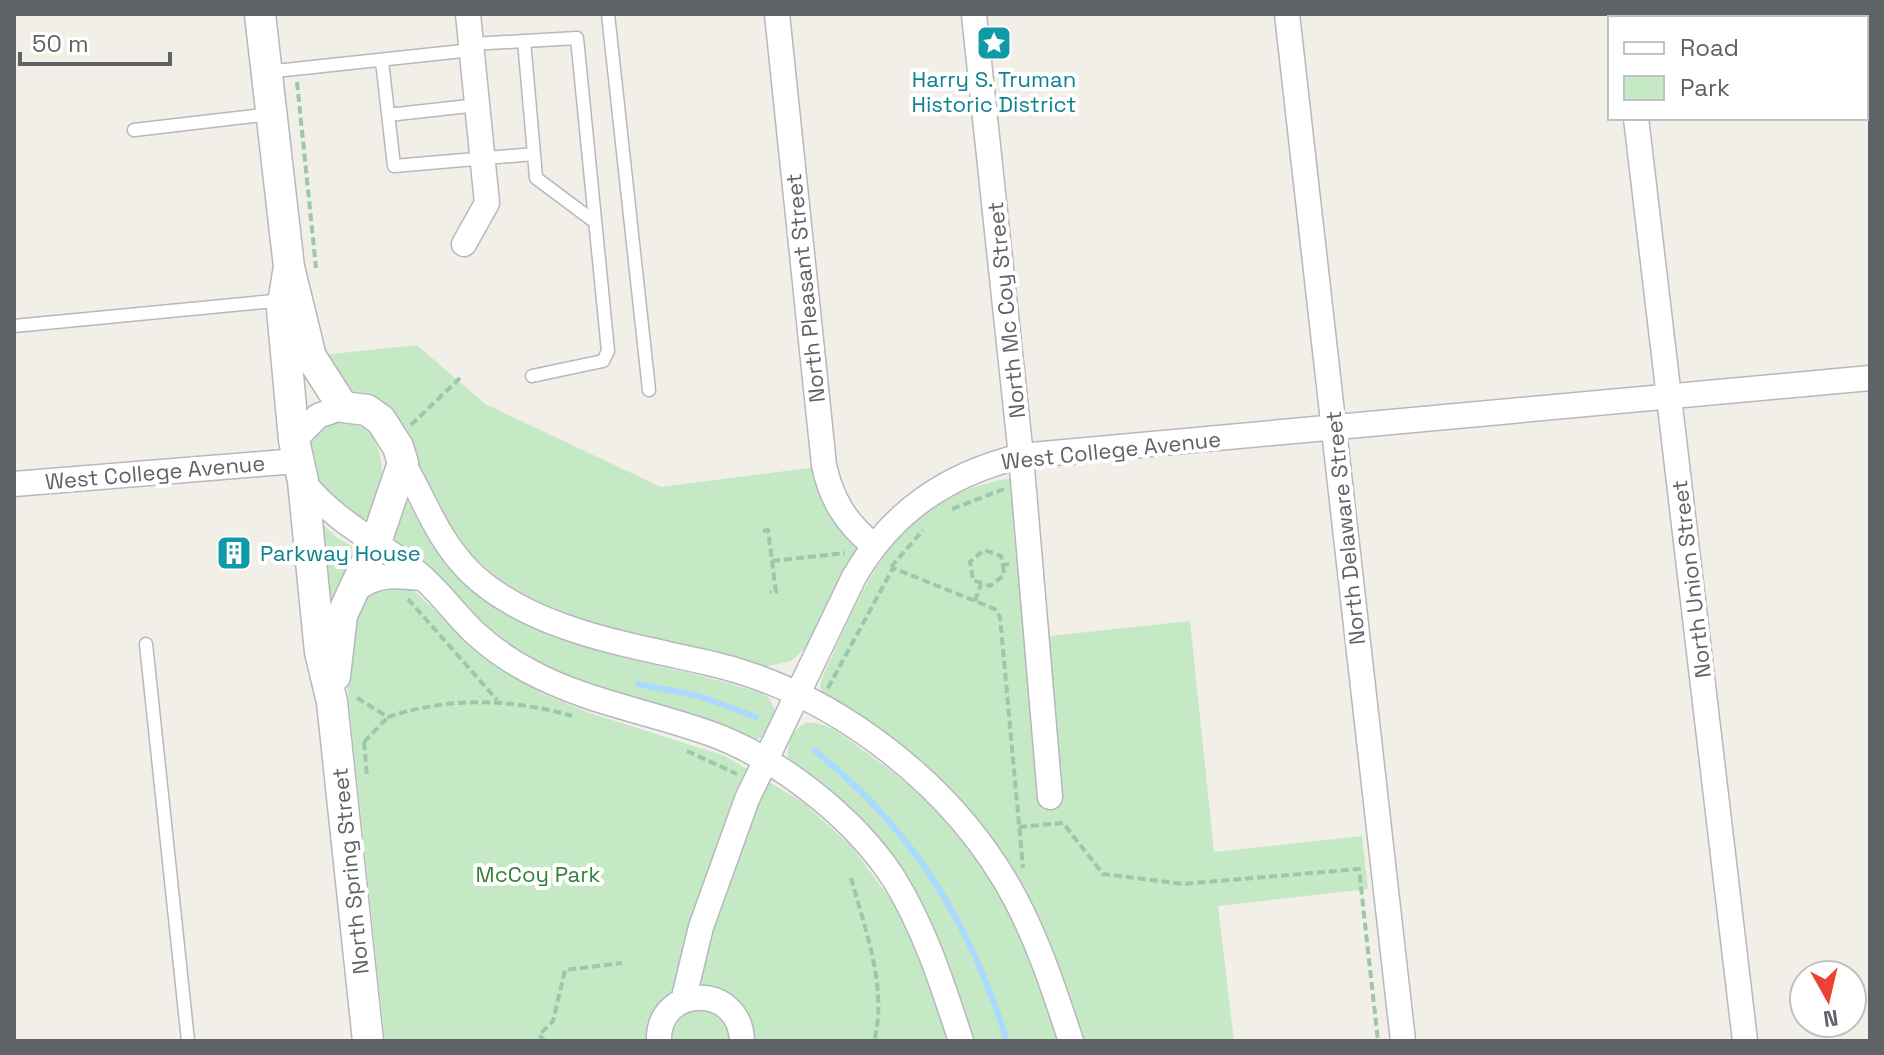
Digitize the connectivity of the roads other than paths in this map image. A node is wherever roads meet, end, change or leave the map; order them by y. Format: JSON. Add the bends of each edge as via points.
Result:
{"nodes":[{"id":1,"x":260,"y":14,"type":"edge"},
{"id":2,"x":468,"y":14,"type":"edge"},
{"id":3,"x":608,"y":14,"type":"edge"},
{"id":4,"x":777,"y":14,"type":"edge"},
{"id":5,"x":1287,"y":14,"type":"edge"},
{"id":6,"x":974,"y":15,"type":"edge"},
{"id":7,"x":524,"y":41,"type":"junction"},
{"id":8,"x":472,"y":47,"type":"junction"},
{"id":9,"x":382,"y":61,"type":"junction"},
{"id":10,"x":266,"y":72,"type":"junction"},
{"id":11,"x":478,"y":105,"type":"junction"},
{"id":12,"x":271,"y":114,"type":"junction"},
{"id":13,"x":388,"y":115,"type":"junction"},
{"id":14,"x":1636,"y":120,"type":"edge"},
{"id":15,"x":134,"y":130,"type":"dead end"},
{"id":16,"x":534,"y":154,"type":"junction"},
{"id":17,"x":483,"y":157,"type":"junction"},
{"id":18,"x":595,"y":222,"type":"junction"},
{"id":19,"x":464,"y":244,"type":"dead end"},
{"id":20,"x":289,"y":267,"type":"junction"},
{"id":21,"x":284,"y":300,"type":"junction"},
{"id":22,"x":14,"y":326,"type":"edge"},
{"id":23,"x":532,"y":376,"type":"dead end"},
{"id":24,"x":1870,"y":378,"type":"edge"},
{"id":25,"x":649,"y":390,"type":"dead end"},
{"id":26,"x":1670,"y":396,"type":"junction"},
{"id":27,"x":343,"y":407,"type":"junction"},
{"id":28,"x":1333,"y":427,"type":"junction"},
{"id":29,"x":1021,"y":456,"type":"junction"},
{"id":30,"x":297,"y":461,"type":"junction"},
{"id":31,"x":403,"y":463,"type":"junction"},
{"id":32,"x":14,"y":484,"type":"edge"},
{"id":33,"x":376,"y":542,"type":"junction"},
{"id":34,"x":869,"y":553,"type":"junction"},
{"id":35,"x":423,"y":578,"type":"junction"},
{"id":36,"x":353,"y":592,"type":"junction"},
{"id":37,"x":146,"y":644,"type":"dead end"},
{"id":38,"x":802,"y":685,"type":"junction"},
{"id":39,"x":351,"y":699,"type":"junction"},
{"id":40,"x":765,"y":760,"type":"junction"},
{"id":41,"x":1050,"y":797,"type":"dead end"},
{"id":42,"x":683,"y":1001,"type":"junction"},
{"id":43,"x":188,"y":1041,"type":"edge"},
{"id":44,"x":368,"y":1041,"type":"edge"},
{"id":45,"x":659,"y":1041,"type":"edge"},
{"id":46,"x":742,"y":1041,"type":"edge"},
{"id":47,"x":961,"y":1041,"type":"edge"},
{"id":48,"x":1071,"y":1041,"type":"edge"},
{"id":49,"x":1403,"y":1041,"type":"edge"},
{"id":50,"x":1745,"y":1041,"type":"edge"}],
"edges":[{"from":1,"to":10,"type":"street","name":"North Spring Street"},
{"from":2,"to":8,"type":"street"},
{"from":3,"to":25,"type":"lane"},
{"from":4,"to":34,"type":"street","name":"North Pleasant Street","via":[[824,465],[837,505]]},
{"from":5,"to":28,"type":"street","name":"North Delaware Street"},
{"from":6,"to":29,"type":"street","name":"North Mc Coy Street"},
{"from":7,"to":8,"type":"lane"},
{"from":7,"to":16,"type":"lane"},
{"from":7,"to":18,"type":"lane","via":[[577,38]]},
{"from":8,"to":9,"type":"lane"},
{"from":8,"to":11,"type":"street"},
{"from":9,"to":10,"type":"lane"},
{"from":9,"to":13,"type":"lane"},
{"from":10,"to":12,"type":"street","name":"North Spring Street"},
{"from":11,"to":13,"type":"lane"},
{"from":11,"to":17,"type":"street"},
{"from":12,"to":15,"type":"lane"},
{"from":12,"to":20,"type":"street","name":"North Spring Street"},
{"from":13,"to":17,"type":"lane","via":[[394,166]]},
{"from":14,"to":26,"type":"street","name":"North Union Street"},
{"from":16,"to":17,"type":"lane"},
{"from":16,"to":18,"type":"lane","via":[[536,178]]},
{"from":17,"to":19,"type":"street","via":[[487,203]]},
{"from":18,"to":23,"type":"lane","via":[[608,351],[603,361]]},
{"from":20,"to":21,"type":"street","name":"North Spring Street"},
{"from":20,"to":27,"type":"street","name":"North Spring Street","via":[[311,357]]},
{"from":21,"to":22,"type":"lane"},
{"from":21,"to":30,"type":"street","name":"North Spring Street"},
{"from":24,"to":26,"type":"street","name":"West College Avenue"},
{"from":26,"to":28,"type":"street","name":"West College Avenue"},
{"from":26,"to":50,"type":"street","name":"North Union Street"},
{"from":27,"to":30,"type":"street","via":[[318,416]]},
{"from":27,"to":31,"type":"street","via":[[367,410],[381,420]]},
{"from":28,"to":29,"type":"street","name":"West College Avenue"},
{"from":28,"to":49,"type":"street","name":"North Delaware Street"},
{"from":29,"to":34,"type":"street","name":"West College Avenue","via":[[982,466],[919,499]]},
{"from":29,"to":41,"type":"street","name":"North Mc Coy Street"},
{"from":30,"to":32,"type":"street","name":"West College Avenue"},
{"from":30,"to":33,"type":"street","via":[[318,501]]},
{"from":30,"to":39,"type":"street","name":"North Spring Street","via":[[320,652]]},
{"from":31,"to":33,"type":"street","name":"North Spring Street"},
{"from":31,"to":38,"type":"street","via":[[441,538],[471,572],[507,599],[585,635]]},
{"from":33,"to":35,"type":"street"},
{"from":33,"to":36,"type":"street","name":"North Spring Street"},
{"from":34,"to":38,"type":"street","name":"West College Avenue"},
{"from":35,"to":36,"type":"street","via":[[379,576]]},
{"from":35,"to":40,"type":"street","via":[[476,634],[526,670],[575,693],[708,732]]},
{"from":36,"to":39,"type":"street","name":"North Spring Street","via":[[342,615]]},
{"from":37,"to":43,"type":"lane"},
{"from":38,"to":40,"type":"street","name":"West College Avenue"},
{"from":38,"to":48,"type":"street","via":[[900,760],[943,799],[985,849],[1043,955]]},
{"from":39,"to":44,"type":"street","name":"North Spring Street"},
{"from":40,"to":42,"type":"street","name":"West College Avenue","via":[[701,927]]},
{"from":40,"to":47,"type":"street","via":[[838,814],[893,878],[933,956]]},
{"from":42,"to":45,"type":"street","via":[[663,1020]]},
{"from":42,"to":46,"type":"street","via":[[710,998],[723,1004],[739,1025]]}]}
